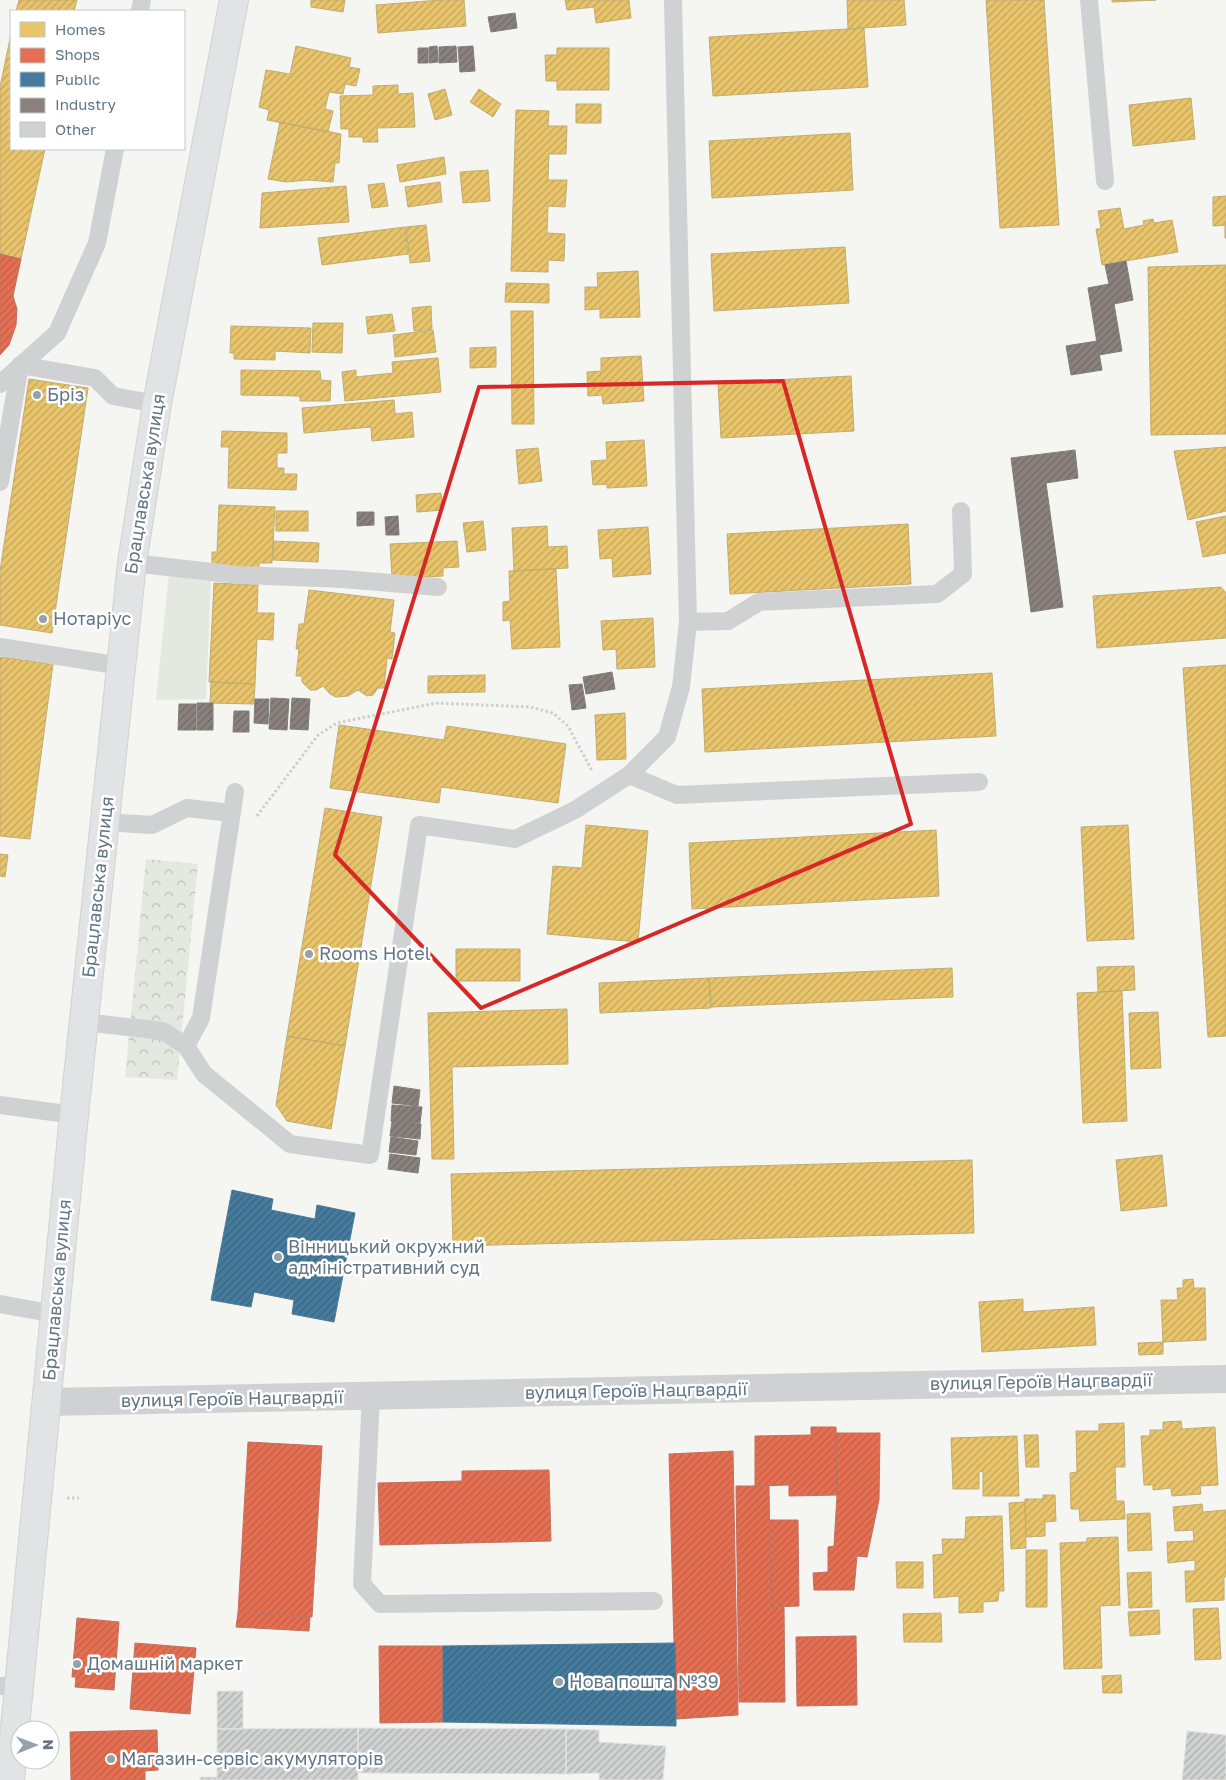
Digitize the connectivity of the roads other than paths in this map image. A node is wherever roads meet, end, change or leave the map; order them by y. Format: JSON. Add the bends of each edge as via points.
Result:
{"nodes":[{"id":1,"x":234,"y":0,"type":"edge"},
{"id":2,"x":673,"y":0,"type":"edge"},
{"id":3,"x":1089,"y":0,"type":"edge"},
{"id":4,"x":115,"y":150,"type":"edge"},
{"id":5,"x":1105,"y":181,"type":"dead end"},
{"id":6,"x":20,"y":365,"type":"junction"},
{"id":7,"x":0,"y":384,"type":"edge"},
{"id":8,"x":157,"y":404,"type":"junction"},
{"id":9,"x":0,"y":482,"type":"edge"},
{"id":10,"x":961,"y":511,"type":"dead end"},
{"id":11,"x":132,"y":563,"type":"junction"},
{"id":12,"x":438,"y":587,"type":"dead end"},
{"id":13,"x":688,"y":622,"type":"junction"},
{"id":14,"x":0,"y":647,"type":"edge"},
{"id":15,"x":121,"y":666,"type":"junction"},
{"id":16,"x":629,"y":775,"type":"junction"},
{"id":17,"x":979,"y":782,"type":"dead end"},
{"id":18,"x":236,"y":792,"type":"dead end"},
{"id":19,"x":232,"y":813,"type":"junction"},
{"id":20,"x":104,"y":822,"type":"junction"},
{"id":21,"x":84,"y":1022,"type":"junction"},
{"id":22,"x":186,"y":1046,"type":"junction"},
{"id":23,"x":0,"y":1105,"type":"edge"},
{"id":24,"x":74,"y":1115,"type":"junction"},
{"id":25,"x":0,"y":1304,"type":"edge"},
{"id":26,"x":55,"y":1314,"type":"junction"},
{"id":27,"x":1226,"y":1378,"type":"edge"},
{"id":28,"x":372,"y":1396,"type":"junction"},
{"id":29,"x":47,"y":1402,"type":"junction"},
{"id":30,"x":654,"y":1601,"type":"dead end"},
{"id":31,"x":9,"y":1686,"type":"edge"},
{"id":32,"x":7,"y":1736,"type":"edge"},
{"id":33,"x":10,"y":1780,"type":"edge"}],
"edges":[{"from":1,"to":8,"type":"main road","name":"Брацлавська вулиця"},
{"from":2,"to":13,"type":"lane"},
{"from":3,"to":5,"type":"lane"},
{"from":4,"to":6,"type":"lane","via":[[97,243],[57,332]]},
{"from":6,"to":7,"type":"lane"},
{"from":6,"to":8,"type":"lane","via":[[95,378],[113,396]]},
{"from":6,"to":9,"type":"lane"},
{"from":8,"to":11,"type":"main road","name":"Брацлавська вулиця"},
{"from":10,"to":13,"type":"lane","via":[[963,574],[937,594],[758,602],[728,621]]},
{"from":11,"to":12,"type":"lane","via":[[239,576],[343,579]]},
{"from":11,"to":15,"type":"main road","name":"Брацлавська вулиця"},
{"from":13,"to":16,"type":"lane","via":[[681,687],[666,737]]},
{"from":14,"to":15,"type":"lane"},
{"from":15,"to":20,"type":"main road","name":"Брацлавська вулиця"},
{"from":16,"to":17,"type":"lane","via":[[677,795]]},
{"from":16,"to":22,"type":"lane","via":[[575,810],[515,840],[419,825],[370,1154],[290,1144],[204,1074]]},
{"from":18,"to":19,"type":"lane"},
{"from":19,"to":20,"type":"lane","via":[[186,808],[152,826]]},
{"from":19,"to":22,"type":"lane","via":[[201,1018]]},
{"from":20,"to":21,"type":"main road","name":"Брацлавська вулиця"},
{"from":21,"to":22,"type":"lane","via":[[163,1031]]},
{"from":21,"to":24,"type":"main road","name":"Брацлавська вулиця"},
{"from":23,"to":24,"type":"lane"},
{"from":24,"to":26,"type":"main road","name":"Брацлавська вулиця"},
{"from":25,"to":26,"type":"lane"},
{"from":26,"to":29,"type":"main road","name":"Брацлавська вулиця"},
{"from":27,"to":28,"type":"street","name":"вулиця Героїв Нацгвардії"},
{"from":28,"to":29,"type":"street","name":"вулиця Героїв Нацгвардії"},
{"from":28,"to":30,"type":"lane","via":[[362,1584],[380,1604]]},
{"from":29,"to":31,"type":"main road","name":"Брацлавська вулиця"},
{"from":31,"to":32,"type":"main road","name":"Брацлавська вулиця"},
{"from":32,"to":33,"type":"main road","name":"Брацлавська вулиця"}]}
